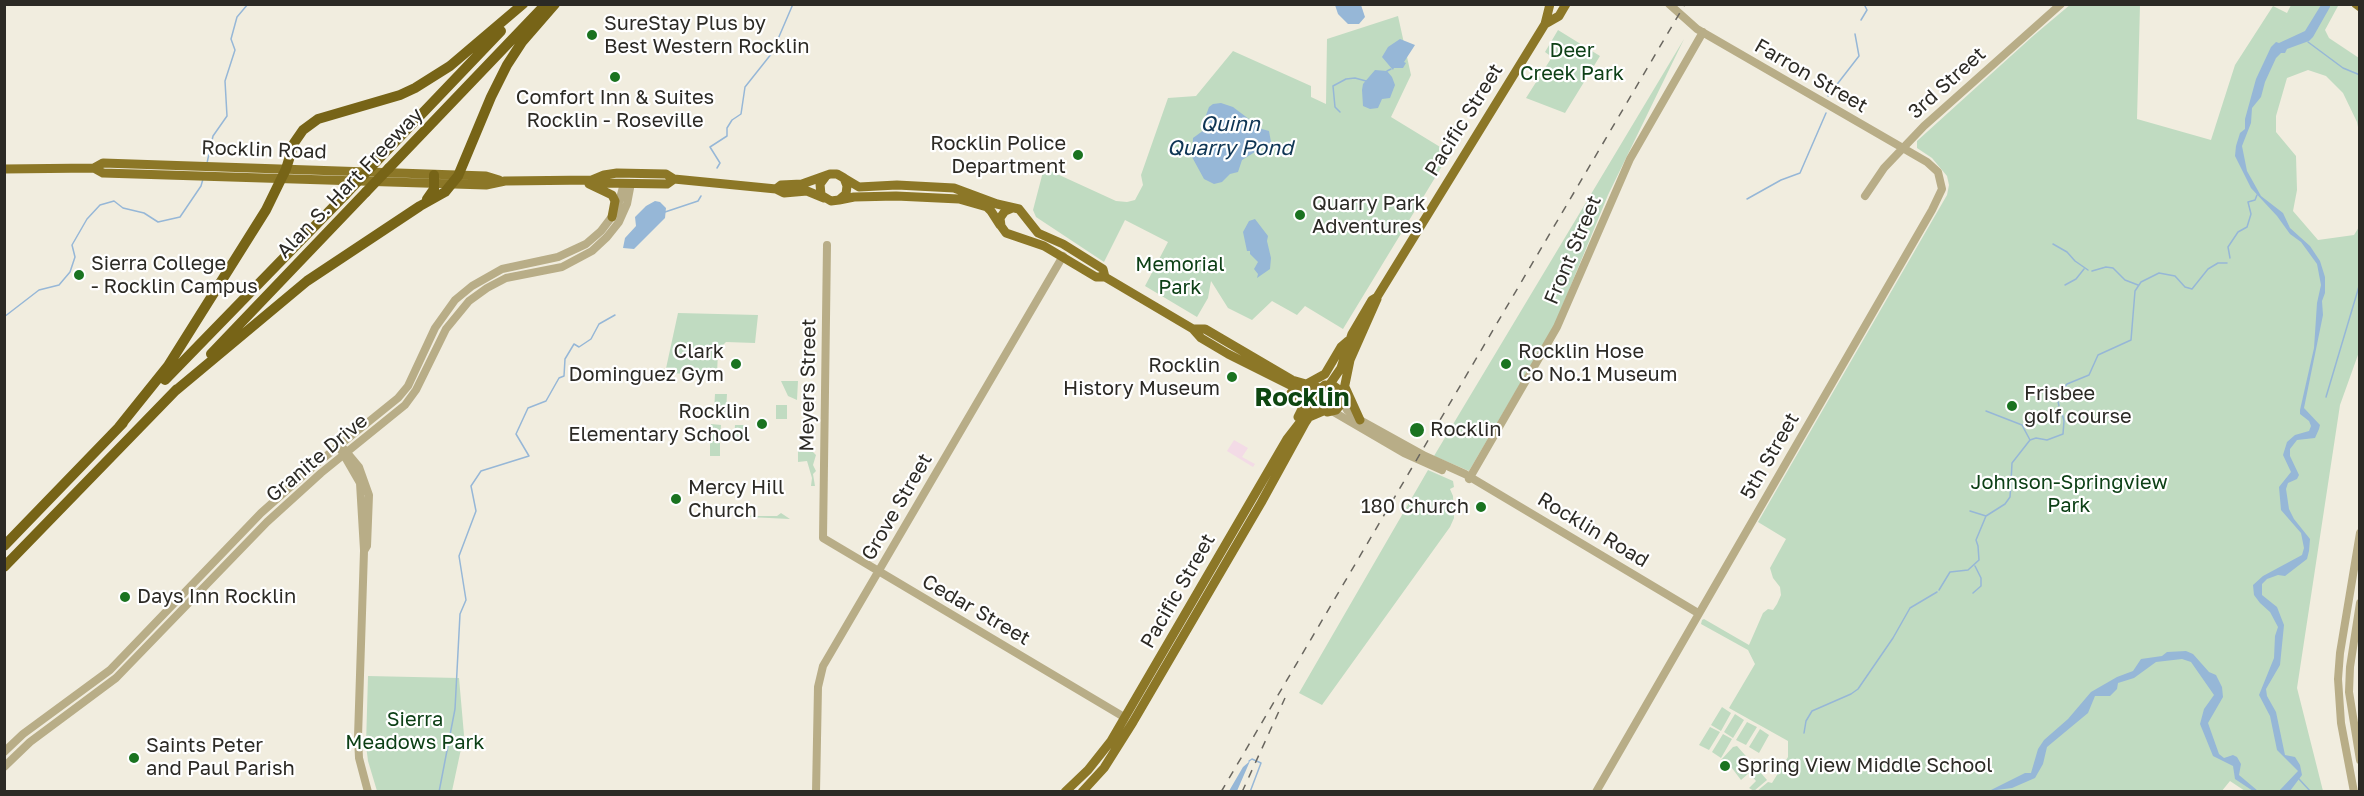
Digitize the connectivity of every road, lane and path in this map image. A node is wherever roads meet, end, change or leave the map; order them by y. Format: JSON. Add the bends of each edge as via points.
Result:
{"nodes":[{"id":1,"x":525,"y":4,"type":"edge"},
{"id":2,"x":546,"y":4,"type":"edge"},
{"id":3,"x":555,"y":4,"type":"edge"},
{"id":4,"x":1550,"y":4,"type":"edge"},
{"id":5,"x":1566,"y":4,"type":"edge"},
{"id":6,"x":1669,"y":4,"type":"edge"},
{"id":7,"x":1674,"y":4,"type":"edge"},
{"id":8,"x":2061,"y":4,"type":"edge"},
{"id":9,"x":1545,"y":24,"type":"junction"},
{"id":10,"x":1703,"y":32,"type":"junction"},
{"id":11,"x":1903,"y":148,"type":"junction"},
{"id":12,"x":4,"y":169,"type":"edge"},
{"id":13,"x":284,"y":174,"type":"junction"},
{"id":14,"x":826,"y":176,"type":"junction"},
{"id":15,"x":628,"y":178,"type":"junction"},
{"id":16,"x":844,"y":178,"type":"junction"},
{"id":17,"x":434,"y":179,"type":"junction"},
{"id":18,"x":454,"y":180,"type":"junction"},
{"id":19,"x":581,"y":181,"type":"junction"},
{"id":20,"x":939,"y":186,"type":"junction"},
{"id":21,"x":954,"y":188,"type":"junction"},
{"id":22,"x":776,"y":189,"type":"junction"},
{"id":23,"x":896,"y":196,"type":"junction"},
{"id":24,"x":920,"y":196,"type":"junction"},
{"id":25,"x":1865,"y":196,"type":"dead end"},
{"id":26,"x":824,"y":198,"type":"junction"},
{"id":27,"x":840,"y":200,"type":"junction"},
{"id":28,"x":420,"y":206,"type":"junction"},
{"id":29,"x":1012,"y":208,"type":"junction"},
{"id":30,"x":612,"y":216,"type":"junction"},
{"id":31,"x":1027,"y":219,"type":"junction"},
{"id":32,"x":1001,"y":226,"type":"junction"},
{"id":33,"x":1012,"y":235,"type":"junction"},
{"id":34,"x":1044,"y":236,"type":"junction"},
{"id":35,"x":827,"y":245,"type":"dead end"},
{"id":36,"x":1063,"y":256,"type":"junction"},
{"id":37,"x":1096,"y":265,"type":"junction"},
{"id":38,"x":1105,"y":277,"type":"junction"},
{"id":39,"x":1377,"y":297,"type":"junction"},
{"id":40,"x":1193,"y":329,"type":"junction"},
{"id":41,"x":1351,"y":337,"type":"junction"},
{"id":42,"x":1228,"y":354,"type":"junction"},
{"id":43,"x":1257,"y":360,"type":"junction"},
{"id":44,"x":1268,"y":376,"type":"junction"},
{"id":45,"x":1330,"y":384,"type":"junction"},
{"id":46,"x":1305,"y":385,"type":"junction"},
{"id":47,"x":1320,"y":388,"type":"junction"},
{"id":48,"x":174,"y":392,"type":"junction"},
{"id":49,"x":1343,"y":392,"type":"junction"},
{"id":50,"x":1315,"y":401,"type":"junction"},
{"id":51,"x":1328,"y":411,"type":"junction"},
{"id":52,"x":1360,"y":420,"type":"junction"},
{"id":53,"x":119,"y":427,"type":"junction"},
{"id":54,"x":1287,"y":439,"type":"junction"},
{"id":55,"x":339,"y":446,"type":"junction"},
{"id":56,"x":346,"y":453,"type":"junction"},
{"id":57,"x":1469,"y":478,"type":"junction"},
{"id":58,"x":369,"y":495,"type":"junction"},
{"id":59,"x":362,"y":517,"type":"junction"},
{"id":60,"x":821,"y":525,"type":"joint"},
{"id":61,"x":2360,"y":533,"type":"edge"},
{"id":62,"x":4,"y":546,"type":"edge"},
{"id":63,"x":364,"y":551,"type":"junction"},
{"id":64,"x":4,"y":567,"type":"edge"},
{"id":65,"x":878,"y":572,"type":"junction"},
{"id":66,"x":2360,"y":603,"type":"edge"},
{"id":67,"x":1698,"y":613,"type":"junction"},
{"id":68,"x":1124,"y":717,"type":"junction"},
{"id":69,"x":4,"y":752,"type":"edge"},
{"id":70,"x":2360,"y":760,"type":"edge"},
{"id":71,"x":4,"y":766,"type":"edge"},
{"id":72,"x":368,"y":792,"type":"edge"},
{"id":73,"x":816,"y":792,"type":"edge"},
{"id":74,"x":1065,"y":792,"type":"edge"},
{"id":75,"x":1082,"y":792,"type":"edge"},
{"id":76,"x":1596,"y":792,"type":"edge"},
{"id":77,"x":2354,"y":792,"type":"edge"}],
"edges":[{"from":1,"to":13,"type":"highway","via":[[450,66],[415,88],[310,124],[294,142]]},
{"from":1,"to":53,"type":"highway","name":"Alan S. Hart Freeway","bridge":true},
{"from":2,"to":48,"type":"highway","name":"Alan S. Hart Freeway","bridge":true},
{"from":3,"to":18,"type":"highway","via":[[507,65]]},
{"from":4,"to":9,"type":"main road","name":"Pacific Street"},
{"from":5,"to":9,"type":"main road","name":"Pacific Street","via":[[1559,16]]},
{"from":6,"to":10,"type":"street","name":"Farron Street"},
{"from":7,"to":10,"type":"street","name":"Farron Street"},
{"from":8,"to":11,"type":"street","name":"3rd Street"},
{"from":9,"to":39,"type":"main road","name":"Pacific Street"},
{"from":10,"to":11,"type":"street","name":"Farron Street"},
{"from":10,"to":57,"type":"street","name":"Front Street","via":[[1630,159],[1557,327]]},
{"from":11,"to":25,"type":"street","name":"3rd Street"},
{"from":11,"to":67,"type":"street","name":"5th Street","via":[[1938,172],[1940,194]]},
{"from":12,"to":13,"type":"main road","name":"Rocklin Road"},
{"from":13,"to":17,"type":"main road","name":"Rocklin Road"},
{"from":13,"to":53,"type":"highway","via":[[266,210],[168,366]]},
{"from":14,"to":16,"type":"main road","via":[[837,174]]},
{"from":14,"to":22,"type":"main road","name":"Rocklin Road","via":[[802,184],[781,184]]},
{"from":14,"to":26,"type":"main road","via":[[819,188]]},
{"from":15,"to":19,"type":"main road","name":"Rocklin Road","via":[[604,174]]},
{"from":15,"to":22,"type":"main road","name":"Rocklin Road","via":[[667,184],[674,180]]},
{"from":15,"to":30,"type":"street","name":"Granite Drive"},
{"from":15,"to":56,"type":"street","name":"Granite Drive","via":[[627,204],[607,237],[592,251],[562,267],[506,278],[469,301],[446,329],[405,405]]},
{"from":16,"to":20,"type":"main road","via":[[859,187]]},
{"from":16,"to":27,"type":"main road","via":[[847,192]]},
{"from":17,"to":18,"type":"main road","name":"Rocklin Road"},
{"from":17,"to":28,"type":"highway","via":[[432,194]]},
{"from":18,"to":19,"type":"main road","name":"Rocklin Road","via":[[486,176],[505,181]]},
{"from":18,"to":28,"type":"highway","via":[[445,192]]},
{"from":19,"to":30,"type":"main road","via":[[612,195]]},
{"from":20,"to":21,"type":"main road"},
{"from":20,"to":23,"type":"main road","via":[[898,190]]},
{"from":21,"to":24,"type":"main road"},
{"from":21,"to":29,"type":"main road"},
{"from":22,"to":26,"type":"main road","name":"Rocklin Road","via":[[784,193],[811,192]]},
{"from":23,"to":24,"type":"main road"},
{"from":23,"to":27,"type":"main road"},
{"from":24,"to":32,"type":"main road","via":[[958,199],[987,207]]},
{"from":26,"to":27,"type":"main road"},
{"from":28,"to":48,"type":"highway","via":[[308,280]]},
{"from":29,"to":31,"type":"main road","via":[[1022,211]]},
{"from":29,"to":32,"type":"main road","via":[[1002,214]]},
{"from":30,"to":55,"type":"street","name":"Granite Drive","via":[[593,239],[576,250],[550,260],[502,269],[462,293],[435,328],[403,393]]},
{"from":31,"to":33,"type":"main road","via":[[1023,230]]},
{"from":31,"to":34,"type":"main road"},
{"from":32,"to":33,"type":"main road"},
{"from":33,"to":36,"type":"main road"},
{"from":34,"to":36,"type":"main road"},
{"from":34,"to":37,"type":"main road"},
{"from":35,"to":60,"type":"street","name":"Meyers Street"},
{"from":36,"to":37,"type":"main road","via":[[1090,267]]},
{"from":36,"to":38,"type":"main road","via":[[1096,277]]},
{"from":36,"to":65,"type":"street","name":"Grove Street"},
{"from":37,"to":38,"type":"main road","via":[[1103,269]]},
{"from":38,"to":40,"type":"main road"},
{"from":39,"to":41,"type":"main road","name":"Pacific Street"},
{"from":39,"to":49,"type":"main road","name":"Pacific Street","via":[[1353,351]]},
{"from":40,"to":42,"type":"main road"},
{"from":40,"to":43,"type":"main road","via":[[1205,329]]},
{"from":41,"to":45,"type":"main road","name":"Pacific Street","via":[[1341,368]]},
{"from":41,"to":46,"type":"main road","via":[[1325,374]]},
{"from":42,"to":43,"type":"main road","via":[[1233,351]]},
{"from":42,"to":44,"type":"main road"},
{"from":43,"to":46,"type":"main road"},
{"from":44,"to":50,"type":"main road"},
{"from":44,"to":54,"type":"main road","via":[[1303,402]]},
{"from":45,"to":47,"type":"main road"},
{"from":45,"to":49,"type":"main road"},
{"from":46,"to":47,"type":"main road"},
{"from":47,"to":50,"type":"main road"},
{"from":48,"to":64,"type":"highway","name":"Alan S. Hart Freeway"},
{"from":49,"to":51,"type":"main road","via":[[1339,407]]},
{"from":49,"to":52,"type":"main road"},
{"from":49,"to":52,"type":"street","name":"Rocklin Road","via":[[1347,410]]},
{"from":50,"to":51,"type":"main road"},
{"from":50,"to":54,"type":"main road","name":"Pacific Street"},
{"from":51,"to":57,"type":"street","name":"Rocklin Road","via":[[1411,456]]},
{"from":51,"to":75,"type":"main road","name":"Pacific Street","via":[[1309,417],[1305,423],[1133,722],[1104,768]]},
{"from":52,"to":57,"type":"street","name":"Rocklin Road"},
{"from":53,"to":62,"type":"highway","name":"Alan S. Hart Freeway"},
{"from":54,"to":68,"type":"main road","name":"Pacific Street"},
{"from":55,"to":56,"type":"street"},
{"from":55,"to":69,"type":"street","name":"Granite Drive","via":[[261,513],[110,670]]},
{"from":56,"to":58,"type":"street","via":[[362,474]]},
{"from":56,"to":59,"type":"street","via":[[360,483]]},
{"from":56,"to":71,"type":"street","name":"Granite Drive","via":[[267,522],[124,670]]},
{"from":57,"to":67,"type":"street","name":"Rocklin Road"},
{"from":58,"to":59,"type":"street"},
{"from":58,"to":63,"type":"street"},
{"from":59,"to":63,"type":"street"},
{"from":60,"to":65,"type":"street","name":"Cedar Street","via":[[825,541]]},
{"from":61,"to":77,"type":"street","via":[[2338,679],[2341,723]]},
{"from":63,"to":72,"type":"street","via":[[358,750]]},
{"from":65,"to":68,"type":"street","name":"Cedar Street"},
{"from":65,"to":73,"type":"street","name":"Grove Street","via":[[820,672]]},
{"from":66,"to":70,"type":"street","via":[[2349,692]]},
{"from":67,"to":76,"type":"street","name":"5th Street"},
{"from":68,"to":74,"type":"main road","name":"Pacific Street","via":[[1098,758]]}]}
